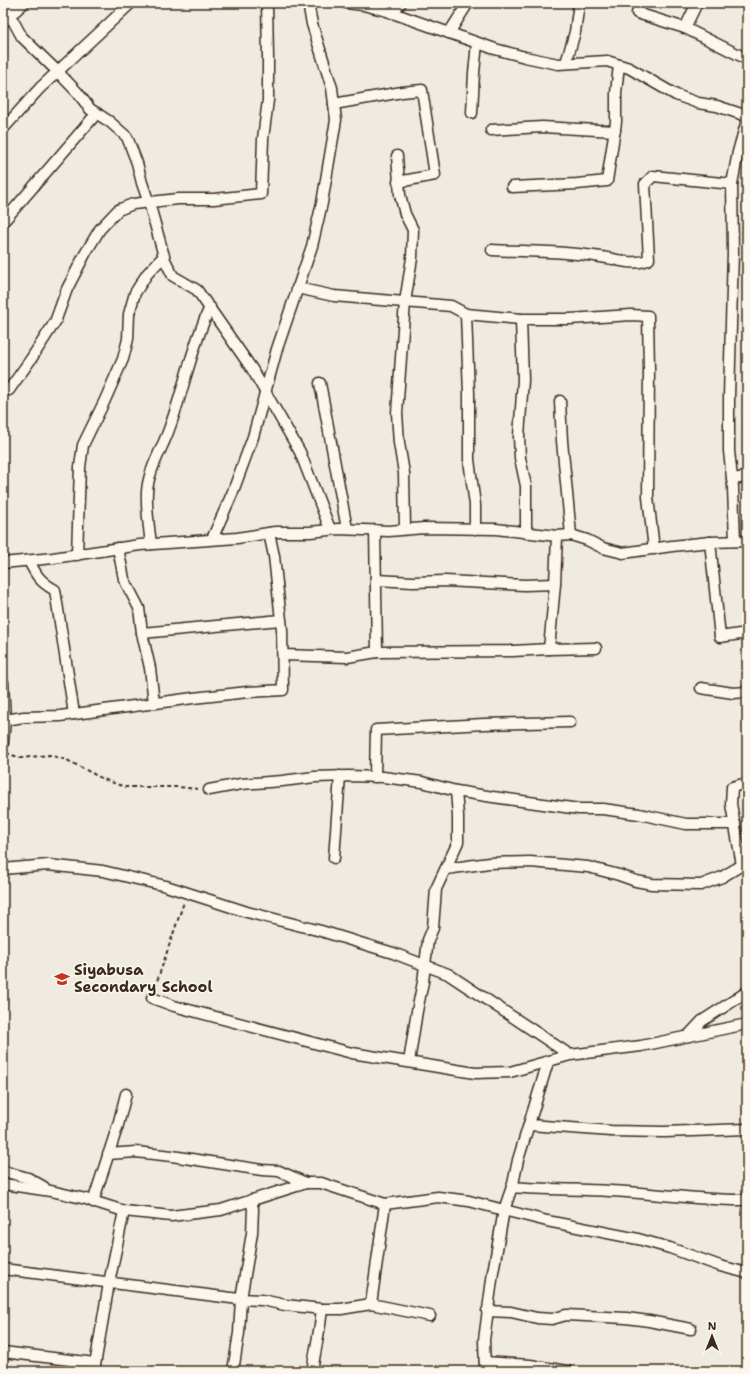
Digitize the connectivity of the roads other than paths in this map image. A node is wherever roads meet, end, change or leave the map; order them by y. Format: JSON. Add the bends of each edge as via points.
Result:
{"nodes":[{"id":1,"x":8,"y":3,"type":"edge"},
{"id":2,"x":24,"y":3,"type":"edge"},
{"id":3,"x":131,"y":3,"type":"edge"},
{"id":4,"x":267,"y":3,"type":"edge"},
{"id":5,"x":308,"y":3,"type":"edge"},
{"id":6,"x":346,"y":3,"type":"edge"},
{"id":7,"x":401,"y":3,"type":"edge"},
{"id":8,"x":468,"y":3,"type":"edge"},
{"id":9,"x":579,"y":3,"type":"edge"},
{"id":10,"x":640,"y":3,"type":"edge"},
{"id":11,"x":697,"y":3,"type":"edge"},
{"id":12,"x":392,"y":13,"type":"junction"},
{"id":13,"x":6,"y":19,"type":"edge"},
{"id":14,"x":685,"y":28,"type":"junction"},
{"id":15,"x":449,"y":34,"type":"junction"},
{"id":16,"x":478,"y":43,"type":"junction"},
{"id":17,"x":746,"y":57,"type":"edge"},
{"id":18,"x":566,"y":63,"type":"junction"},
{"id":19,"x":619,"y":65,"type":"junction"},
{"id":20,"x":58,"y":72,"type":"junction"},
{"id":21,"x":334,"y":104,"type":"junction"},
{"id":22,"x":96,"y":113,"type":"junction"},
{"id":23,"x":472,"y":113,"type":"dead end"},
{"id":24,"x":747,"y":116,"type":"edge"},
{"id":25,"x":747,"y":120,"type":"edge"},
{"id":26,"x":3,"y":129,"type":"edge"},
{"id":27,"x":491,"y":130,"type":"dead end"},
{"id":28,"x":615,"y":131,"type":"junction"},
{"id":29,"x":397,"y":156,"type":"dead end"},
{"id":30,"x":398,"y":182,"type":"junction"},
{"id":31,"x":732,"y":184,"type":"junction"},
{"id":32,"x":512,"y":187,"type":"dead end"},
{"id":33,"x":149,"y":203,"type":"junction"},
{"id":34,"x":3,"y":222,"type":"edge"},
{"id":35,"x":492,"y":250,"type":"dead end"},
{"id":36,"x":164,"y":256,"type":"junction"},
{"id":37,"x":297,"y":288,"type":"junction"},
{"id":38,"x":405,"y":302,"type":"junction"},
{"id":39,"x":210,"y":307,"type":"junction"},
{"id":40,"x":466,"y":314,"type":"junction"},
{"id":41,"x":521,"y":320,"type":"junction"},
{"id":42,"x":320,"y":383,"type":"dead end"},
{"id":43,"x":9,"y":390,"type":"dead end"},
{"id":44,"x":266,"y":391,"type":"junction"},
{"id":45,"x":560,"y":401,"type":"dead end"},
{"id":46,"x":747,"y":477,"type":"edge"},
{"id":47,"x":732,"y":479,"type":"junction"},
{"id":48,"x":330,"y":529,"type":"junction"},
{"id":49,"x":347,"y":529,"type":"junction"},
{"id":50,"x":405,"y":529,"type":"junction"},
{"id":51,"x":475,"y":529,"type":"junction"},
{"id":52,"x":376,"y":530,"type":"junction"},
{"id":53,"x":269,"y":533,"type":"junction"},
{"id":54,"x":526,"y":533,"type":"junction"},
{"id":55,"x":571,"y":535,"type":"junction"},
{"id":56,"x":557,"y":536,"type":"junction"},
{"id":57,"x":212,"y":539,"type":"junction"},
{"id":58,"x":735,"y":541,"type":"junction"},
{"id":59,"x":747,"y":541,"type":"edge"},
{"id":60,"x":710,"y":542,"type":"junction"},
{"id":61,"x":152,"y":544,"type":"junction"},
{"id":62,"x":118,"y":548,"type":"junction"},
{"id":63,"x":654,"y":549,"type":"junction"},
{"id":64,"x":77,"y":555,"type":"junction"},
{"id":65,"x":29,"y":560,"type":"junction"},
{"id":66,"x":3,"y":563,"type":"edge"},
{"id":67,"x":376,"y":580,"type":"junction"},
{"id":68,"x":556,"y":584,"type":"junction"},
{"id":69,"x":280,"y":620,"type":"junction"},
{"id":70,"x":142,"y":632,"type":"junction"},
{"id":71,"x":747,"y":633,"type":"edge"},
{"id":72,"x":596,"y":648,"type":"dead end"},
{"id":73,"x":549,"y":649,"type":"junction"},
{"id":74,"x":377,"y":652,"type":"junction"},
{"id":75,"x":283,"y":655,"type":"junction"},
{"id":76,"x":3,"y":682,"type":"edge"},
{"id":77,"x":702,"y":688,"type":"dead end"},
{"id":78,"x":747,"y":692,"type":"edge"},
{"id":79,"x":154,"y":703,"type":"junction"},
{"id":80,"x":74,"y":714,"type":"junction"},
{"id":81,"x":5,"y":720,"type":"junction"},
{"id":82,"x":570,"y":722,"type":"dead end"},
{"id":83,"x":3,"y":743,"type":"edge"},
{"id":84,"x":340,"y":776,"type":"junction"},
{"id":85,"x":375,"y":777,"type":"junction"},
{"id":86,"x":747,"y":783,"type":"edge"},
{"id":87,"x":209,"y":790,"type":"road end"},
{"id":88,"x":456,"y":791,"type":"junction"},
{"id":89,"x":735,"y":824,"type":"junction"},
{"id":90,"x":334,"y":858,"type":"dead end"},
{"id":91,"x":744,"y":865,"type":"edge"},
{"id":92,"x":3,"y":869,"type":"edge"},
{"id":93,"x":446,"y":869,"type":"junction"},
{"id":94,"x":424,"y":965,"type":"junction"},
{"id":95,"x":747,"y":992,"type":"edge"},
{"id":96,"x":152,"y":998,"type":"road end"},
{"id":97,"x":747,"y":1024,"type":"edge"},
{"id":98,"x":688,"y":1036,"type":"junction"},
{"id":99,"x":570,"y":1055,"type":"junction"},
{"id":100,"x":409,"y":1062,"type":"junction"},
{"id":101,"x":548,"y":1062,"type":"junction"},
{"id":102,"x":126,"y":1094,"type":"dead end"},
{"id":103,"x":530,"y":1125,"type":"junction"},
{"id":104,"x":747,"y":1129,"type":"edge"},
{"id":105,"x":108,"y":1154,"type":"junction"},
{"id":106,"x":3,"y":1171,"type":"edge"},
{"id":107,"x":306,"y":1183,"type":"junction"},
{"id":108,"x":3,"y":1184,"type":"edge"},
{"id":109,"x":512,"y":1187,"type":"junction"},
{"id":110,"x":51,"y":1191,"type":"junction"},
{"id":111,"x":251,"y":1200,"type":"junction"},
{"id":112,"x":747,"y":1200,"type":"edge"},
{"id":113,"x":93,"y":1202,"type":"junction"},
{"id":114,"x":385,"y":1204,"type":"junction"},
{"id":115,"x":504,"y":1210,"type":"junction"},
{"id":116,"x":124,"y":1211,"type":"junction"},
{"id":117,"x":3,"y":1269,"type":"edge"},
{"id":118,"x":747,"y":1273,"type":"edge"},
{"id":119,"x":109,"y":1283,"type":"junction"},
{"id":120,"x":242,"y":1299,"type":"junction"},
{"id":121,"x":371,"y":1304,"type":"junction"},
{"id":122,"x":322,"y":1309,"type":"junction"},
{"id":123,"x":487,"y":1311,"type":"junction"},
{"id":124,"x":430,"y":1316,"type":"dead end"},
{"id":125,"x":691,"y":1329,"type":"dead end"},
{"id":126,"x":3,"y":1352,"type":"edge"},
{"id":127,"x":485,"y":1366,"type":"edge"},
{"id":128,"x":94,"y":1367,"type":"edge"},
{"id":129,"x":233,"y":1371,"type":"edge"},
{"id":130,"x":312,"y":1371,"type":"edge"},
{"id":131,"x":567,"y":1371,"type":"edge"}],
"edges":[{"from":1,"to":13,"type":"street"},
{"from":2,"to":13,"type":"street"},
{"from":3,"to":20,"type":"street"},
{"from":4,"to":33,"type":"street","via":[[268,100],[263,139],[261,194]]},
{"from":5,"to":21,"type":"street","via":[[332,88]]},
{"from":6,"to":12,"type":"street"},
{"from":7,"to":12,"type":"street"},
{"from":8,"to":15,"type":"street"},
{"from":9,"to":18,"type":"street","via":[[575,32]]},
{"from":10,"to":14,"type":"street","via":[[637,13]]},
{"from":11,"to":14,"type":"street"},
{"from":12,"to":15,"type":"street"},
{"from":13,"to":20,"type":"street"},
{"from":14,"to":17,"type":"street"},
{"from":15,"to":16,"type":"street"},
{"from":16,"to":18,"type":"street","via":[[525,57],[558,64]]},
{"from":16,"to":23,"type":"street"},
{"from":18,"to":19,"type":"street","via":[[607,61]]},
{"from":19,"to":24,"type":"street","via":[[629,68],[676,95]]},
{"from":19,"to":28,"type":"street"},
{"from":20,"to":22,"type":"street"},
{"from":20,"to":26,"type":"street"},
{"from":21,"to":30,"type":"street","via":[[422,90],[434,176]]},
{"from":21,"to":37,"type":"street","via":[[336,120],[322,203],[312,246]]},
{"from":22,"to":33,"type":"street","via":[[127,137]]},
{"from":22,"to":34,"type":"street"},
{"from":25,"to":31,"type":"street"},
{"from":27,"to":28,"type":"street","via":[[542,127]]},
{"from":28,"to":32,"type":"street","via":[[607,181]]},
{"from":29,"to":30,"type":"street"},
{"from":30,"to":38,"type":"street","via":[[405,214],[413,230],[412,258]]},
{"from":31,"to":35,"type":"street","via":[[653,176],[645,184],[649,259],[642,263],[557,252]]},
{"from":31,"to":47,"type":"street","via":[[729,398]]},
{"from":33,"to":36,"type":"street"},
{"from":33,"to":43,"type":"street","via":[[133,204],[118,210],[100,229],[67,289],[55,322]]},
{"from":36,"to":39,"type":"street","via":[[173,276],[197,290]]},
{"from":36,"to":64,"type":"street","via":[[147,274],[135,293],[129,314],[128,339],[123,359],[83,445]]},
{"from":37,"to":38,"type":"street","via":[[334,296]]},
{"from":37,"to":44,"type":"street"},
{"from":38,"to":40,"type":"street","via":[[451,306]]},
{"from":38,"to":50,"type":"street","via":[[397,412],[404,473]]},
{"from":39,"to":44,"type":"street"},
{"from":39,"to":61,"type":"street","via":[[200,329],[181,394],[153,467],[147,491],[147,516]]},
{"from":40,"to":41,"type":"street"},
{"from":40,"to":51,"type":"street","via":[[469,460],[475,505]]},
{"from":41,"to":54,"type":"street","via":[[523,380],[519,436],[520,458],[526,486]]},
{"from":41,"to":63,"type":"street","via":[[648,316],[648,497]]},
{"from":42,"to":49,"type":"street"},
{"from":44,"to":48,"type":"street","via":[[300,452]]},
{"from":44,"to":57,"type":"street","via":[[253,437]]},
{"from":45,"to":55,"type":"street"},
{"from":46,"to":47,"type":"street"},
{"from":47,"to":58,"type":"street"},
{"from":48,"to":49,"type":"street"},
{"from":48,"to":53,"type":"street"},
{"from":49,"to":52,"type":"street"},
{"from":50,"to":51,"type":"street"},
{"from":50,"to":52,"type":"street"},
{"from":51,"to":54,"type":"street"},
{"from":52,"to":67,"type":"street"},
{"from":53,"to":57,"type":"street"},
{"from":53,"to":69,"type":"street","via":[[274,556]]},
{"from":54,"to":56,"type":"street"},
{"from":55,"to":56,"type":"street"},
{"from":55,"to":63,"type":"street","via":[[623,553]]},
{"from":56,"to":68,"type":"street"},
{"from":57,"to":61,"type":"street"},
{"from":58,"to":59,"type":"street"},
{"from":58,"to":60,"type":"street"},
{"from":60,"to":63,"type":"street"},
{"from":60,"to":71,"type":"street","via":[[720,637]]},
{"from":61,"to":62,"type":"street"},
{"from":62,"to":64,"type":"street"},
{"from":62,"to":70,"type":"street","via":[[124,579],[139,608]]},
{"from":64,"to":65,"type":"street"},
{"from":65,"to":66,"type":"street"},
{"from":65,"to":80,"type":"street","via":[[44,584],[55,590]]},
{"from":67,"to":68,"type":"street"},
{"from":67,"to":74,"type":"street"},
{"from":68,"to":73,"type":"street"},
{"from":69,"to":70,"type":"street"},
{"from":69,"to":75,"type":"street"},
{"from":70,"to":79,"type":"street"},
{"from":72,"to":73,"type":"street"},
{"from":73,"to":74,"type":"street"},
{"from":74,"to":75,"type":"street","via":[[347,657]]},
{"from":75,"to":79,"type":"street","via":[[283,690]]},
{"from":76,"to":81,"type":"street"},
{"from":77,"to":78,"type":"street","via":[[733,693]]},
{"from":79,"to":80,"type":"street"},
{"from":80,"to":81,"type":"street"},
{"from":81,"to":83,"type":"street"},
{"from":82,"to":85,"type":"street","via":[[376,730]]},
{"from":84,"to":85,"type":"street"},
{"from":84,"to":87,"type":"street","via":[[241,784]]},
{"from":84,"to":90,"type":"street"},
{"from":85,"to":88,"type":"street","via":[[422,782]]},
{"from":86,"to":89,"type":"street","via":[[732,787],[731,804]]},
{"from":88,"to":89,"type":"street","via":[[579,809],[639,814],[686,824]]},
{"from":88,"to":93,"type":"street","via":[[458,842]]},
{"from":89,"to":91,"type":"street"},
{"from":91,"to":93,"type":"street","via":[[701,885],[652,884],[588,867],[530,862],[489,863]]},
{"from":92,"to":94,"type":"street","via":[[48,865],[103,871],[187,892]]},
{"from":93,"to":94,"type":"street","via":[[436,889],[433,928],[428,940]]},
{"from":94,"to":99,"type":"street","via":[[448,974]]},
{"from":94,"to":100,"type":"street"},
{"from":95,"to":98,"type":"street","via":[[702,1021]]},
{"from":96,"to":100,"type":"street","via":[[352,1053]]},
{"from":97,"to":98,"type":"street"},
{"from":98,"to":99,"type":"street","via":[[641,1046]]},
{"from":99,"to":101,"type":"street"},
{"from":100,"to":101,"type":"street","via":[[475,1073],[510,1072]]},
{"from":101,"to":103,"type":"street"},
{"from":102,"to":105,"type":"street"},
{"from":103,"to":104,"type":"street","via":[[664,1132]]},
{"from":103,"to":109,"type":"street"},
{"from":105,"to":107,"type":"street","via":[[136,1152],[279,1171]]},
{"from":105,"to":113,"type":"street"},
{"from":106,"to":110,"type":"street","via":[[28,1178]]},
{"from":107,"to":111,"type":"street"},
{"from":107,"to":114,"type":"street","via":[[321,1183]]},
{"from":108,"to":110,"type":"street"},
{"from":109,"to":112,"type":"street","via":[[609,1190],[702,1200]]},
{"from":109,"to":115,"type":"street"},
{"from":110,"to":113,"type":"street"},
{"from":111,"to":116,"type":"street","via":[[220,1210],[171,1216]]},
{"from":111,"to":120,"type":"street","via":[[252,1233]]},
{"from":113,"to":116,"type":"street"},
{"from":114,"to":115,"type":"street","via":[[438,1197],[469,1201]]},
{"from":114,"to":121,"type":"street"},
{"from":115,"to":118,"type":"street","via":[[638,1239]]},
{"from":115,"to":123,"type":"street"},
{"from":116,"to":119,"type":"street"},
{"from":117,"to":119,"type":"street"},
{"from":119,"to":120,"type":"street"},
{"from":119,"to":128,"type":"street"},
{"from":120,"to":122,"type":"street"},
{"from":120,"to":129,"type":"street"},
{"from":121,"to":122,"type":"street"},
{"from":121,"to":124,"type":"street"},
{"from":122,"to":130,"type":"street"},
{"from":123,"to":125,"type":"street","via":[[552,1319],[566,1315],[626,1318]]},
{"from":123,"to":127,"type":"street"},
{"from":126,"to":128,"type":"street"},
{"from":127,"to":131,"type":"street","via":[[530,1365]]}]}
